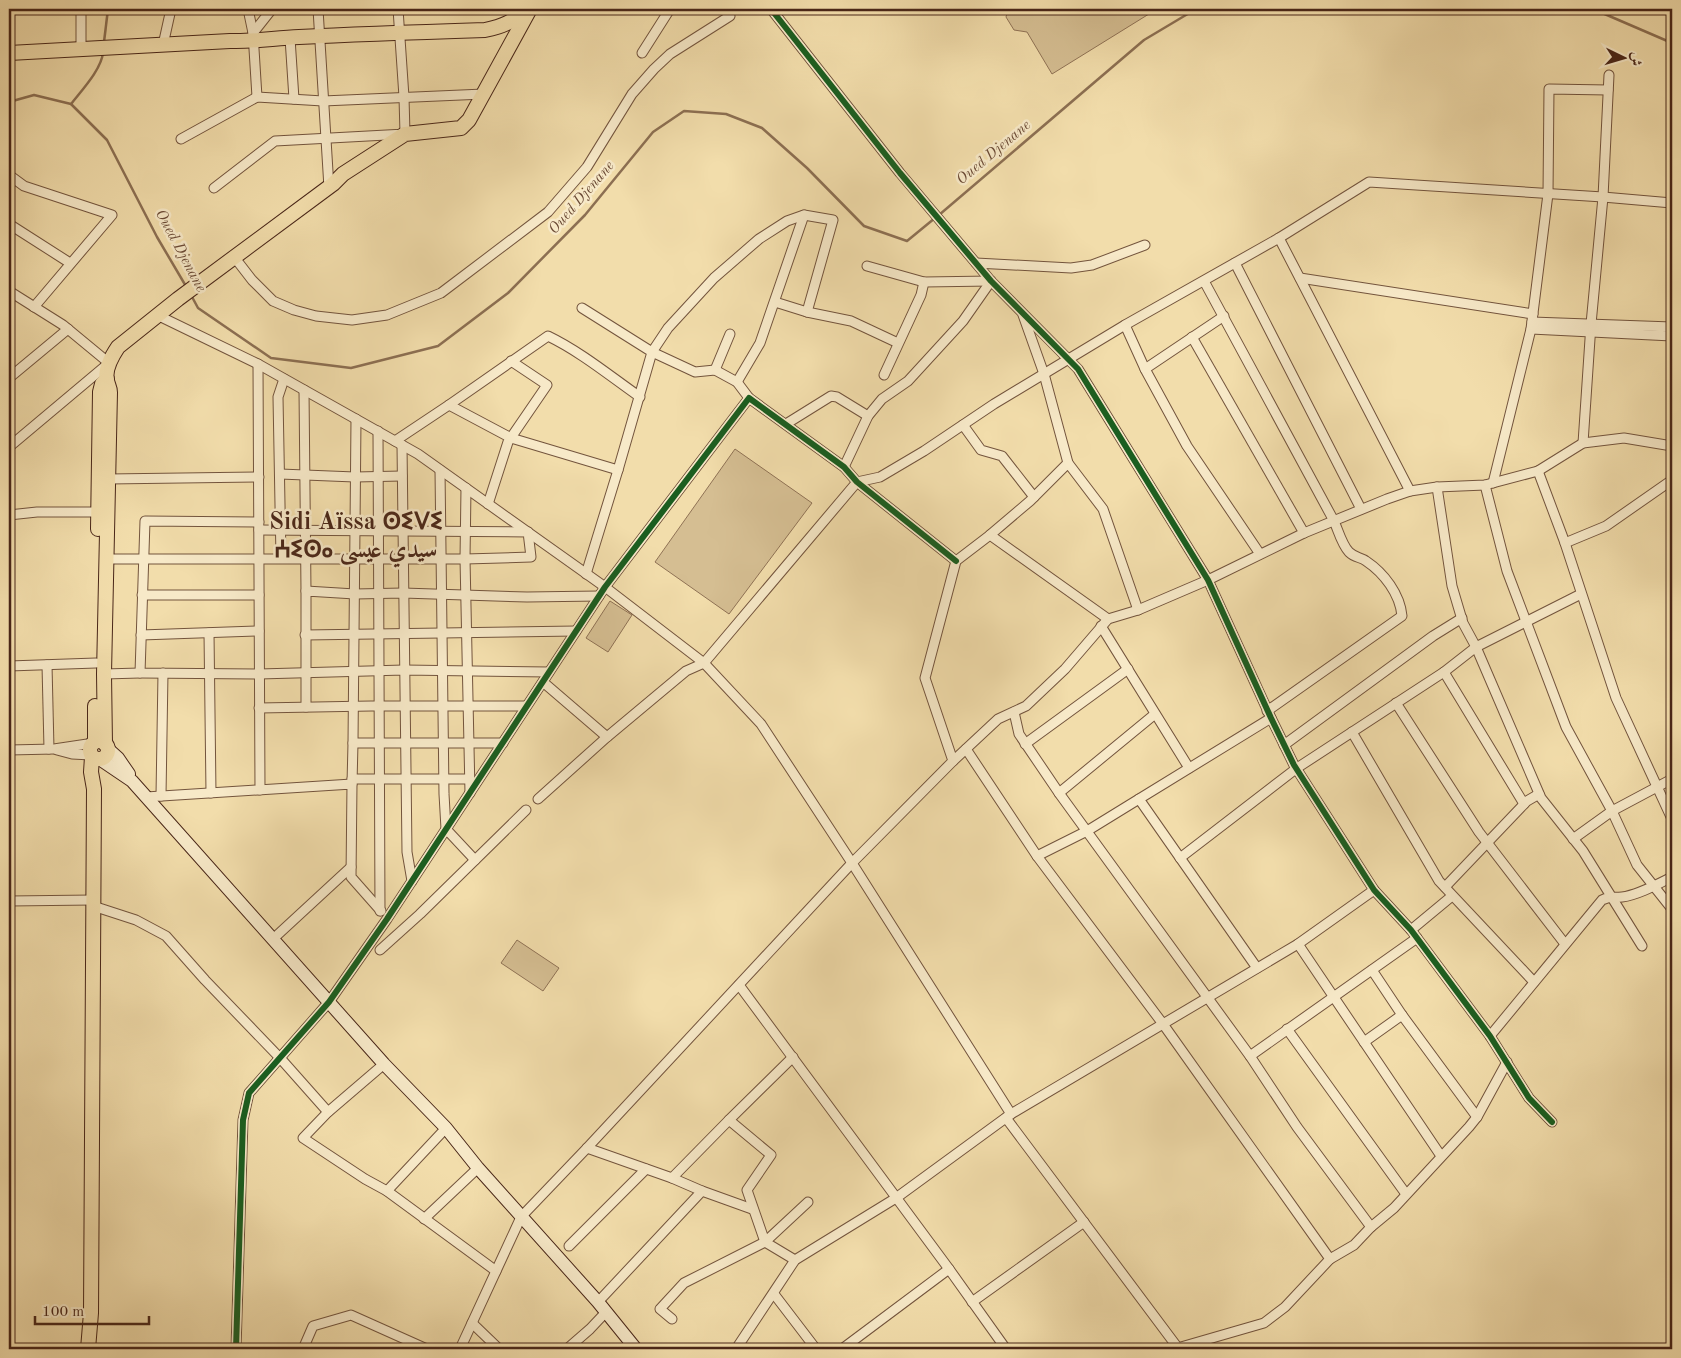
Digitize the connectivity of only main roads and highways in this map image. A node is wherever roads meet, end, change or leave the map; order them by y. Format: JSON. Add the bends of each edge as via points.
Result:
{"nodes":[{"id":1,"x":529,"y":9,"type":"edge"},
{"id":2,"x":9,"y":53,"type":"edge"},
{"id":3,"x":425,"y":131,"type":"junction"},
{"id":4,"x":331,"y":186,"type":"junction"},
{"id":5,"x":106,"y":380,"type":"junction"},
{"id":6,"x":99,"y":752,"type":"junction"},
{"id":7,"x":88,"y":1349,"type":"edge"},
{"id":8,"x":636,"y":1349,"type":"edge"}],
"edges":[{"from":1,"to":2,"type":"main road","via":[[510,23],[485,30],[254,37]]},
{"from":1,"to":3,"type":"main road","via":[[469,120],[461,128]]},
{"from":3,"to":4,"type":"main road","via":[[360,172]]},
{"from":3,"to":4,"type":"main road","via":[[405,134],[343,174]]},
{"from":4,"to":5,"type":"main road","via":[[118,347],[109,364]]},
{"from":5,"to":6,"type":"main road","via":[[110,392],[107,559]]},
{"from":5,"to":6,"type":"main road","via":[[100,392],[96,663]]},
{"from":6,"to":7,"type":"main road","via":[[92,772],[92,1313]]},
{"from":6,"to":8,"type":"main road","via":[[122,764],[146,797],[384,1064],[446,1128]]}]}
